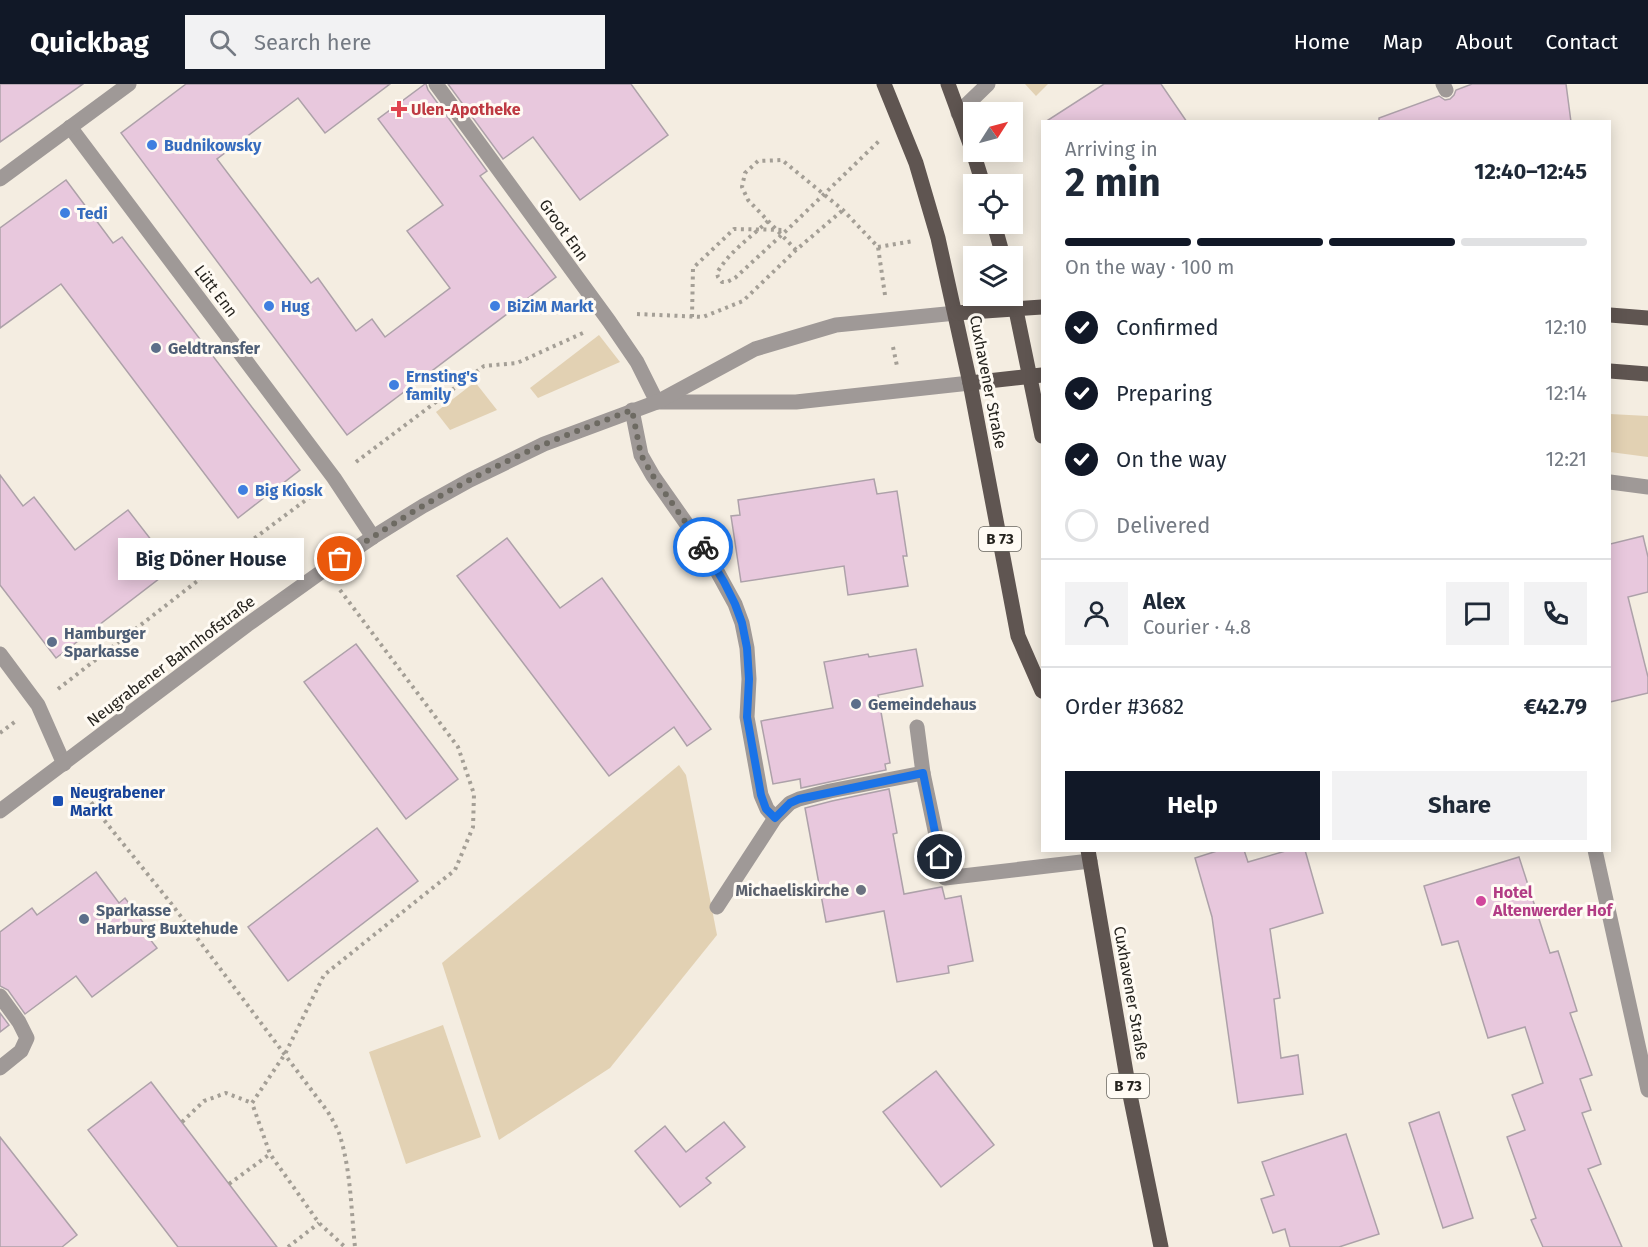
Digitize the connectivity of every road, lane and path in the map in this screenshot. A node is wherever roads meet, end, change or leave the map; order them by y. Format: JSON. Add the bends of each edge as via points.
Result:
{"nodes":[{"id":1,"x":129,"y":84,"type":"edge"},
{"id":2,"x":436,"y":84,"type":"edge"},
{"id":3,"x":884,"y":84,"type":"edge"},
{"id":4,"x":948,"y":84,"type":"edge"},
{"id":5,"x":988,"y":84,"type":"edge"},
{"id":6,"x":958,"y":113,"type":"junction"},
{"id":7,"x":70,"y":127,"type":"junction"},
{"id":8,"x":879,"y":141,"type":"dead end"},
{"id":9,"x":979,"y":174,"type":"edge"},
{"id":10,"x":0,"y":179,"type":"edge"},
{"id":11,"x":843,"y":210,"type":"junction"},
{"id":12,"x":768,"y":221,"type":"junction"},
{"id":13,"x":787,"y":230,"type":"junction"},
{"id":14,"x":914,"y":241,"type":"dead end"},
{"id":15,"x":878,"y":247,"type":"junction"},
{"id":16,"x":796,"y":250,"type":"junction"},
{"id":17,"x":1016,"y":306,"type":"edge"},
{"id":18,"x":1041,"y":307,"type":"edge"},
{"id":19,"x":1017,"y":309,"type":"junction"},
{"id":20,"x":956,"y":313,"type":"junction"},
{"id":21,"x":1611,"y":315,"type":"edge"},
{"id":22,"x":692,"y":317,"type":"junction"},
{"id":23,"x":1648,"y":318,"type":"edge"},
{"id":24,"x":888,"y":319,"type":"junction"},
{"id":25,"x":609,"y":321,"type":"junction"},
{"id":26,"x":1611,"y":371,"type":"edge"},
{"id":27,"x":1648,"y":374,"type":"edge"},
{"id":28,"x":1037,"y":375,"type":"edge"},
{"id":29,"x":970,"y":383,"type":"junction"},
{"id":30,"x":902,"y":391,"type":"junction"},
{"id":31,"x":657,"y":402,"type":"junction"},
{"id":32,"x":632,"y":410,"type":"junction"},
{"id":33,"x":1041,"y":424,"type":"edge"},
{"id":34,"x":334,"y":478,"type":"junction"},
{"id":35,"x":1611,"y":482,"type":"edge"},
{"id":36,"x":1648,"y":487,"type":"edge"},
{"id":37,"x":373,"y":537,"type":"junction"},
{"id":38,"x":324,"y":570,"type":"junction"},
{"id":39,"x":0,"y":654,"type":"edge"},
{"id":40,"x":1041,"y":689,"type":"edge"},
{"id":41,"x":38,"y":705,"type":"junction"},
{"id":42,"x":917,"y":727,"type":"dead end"},
{"id":43,"x":0,"y":733,"type":"edge"},
{"id":44,"x":64,"y":764,"type":"junction"},
{"id":45,"x":923,"y":773,"type":"junction"},
{"id":46,"x":0,"y":812,"type":"edge"},
{"id":47,"x":775,"y":818,"type":"junction"},
{"id":48,"x":1595,"y":852,"type":"edge"},
{"id":49,"x":1089,"y":856,"type":"edge"},
{"id":50,"x":717,"y":907,"type":"dead end"},
{"id":51,"x":0,"y":996,"type":"edge"},
{"id":52,"x":285,"y":1054,"type":"junction"},
{"id":53,"x":0,"y":1068,"type":"edge"},
{"id":54,"x":1648,"y":1090,"type":"edge"},
{"id":55,"x":252,"y":1102,"type":"junction"},
{"id":56,"x":182,"y":1122,"type":"dead end"},
{"id":57,"x":270,"y":1154,"type":"junction"},
{"id":58,"x":229,"y":1184,"type":"dead end"},
{"id":59,"x":319,"y":1223,"type":"junction"},
{"id":60,"x":288,"y":1247,"type":"edge"},
{"id":61,"x":345,"y":1247,"type":"edge"},
{"id":62,"x":355,"y":1247,"type":"edge"},
{"id":63,"x":1161,"y":1247,"type":"edge"}],
"edges":[{"from":1,"to":7,"type":"street"},
{"from":2,"to":25,"type":"street","name":"Groot Enn"},
{"from":3,"to":20,"type":"main road","name":"Cuxhavener Straße","number":"B 73","via":[[916,163]]},
{"from":4,"to":6,"type":"main road"},
{"from":5,"to":6,"type":"street"},
{"from":6,"to":9,"type":"main road"},
{"from":7,"to":10,"type":"street"},
{"from":7,"to":34,"type":"street","name":"Lütt Enn"},
{"from":8,"to":13,"type":"path"},
{"from":11,"to":12,"type":"path","via":[[782,160],[758,161],[746,173],[742,187],[748,200]]},
{"from":11,"to":15,"type":"path"},
{"from":11,"to":16,"type":"path"},
{"from":12,"to":13,"type":"path","via":[[723,264],[717,273],[722,282],[735,278]]},
{"from":12,"to":16,"type":"path"},
{"from":13,"to":22,"type":"path","via":[[734,229],[693,268]]},
{"from":14,"to":15,"type":"path"},
{"from":15,"to":24,"type":"path"},
{"from":16,"to":22,"type":"path","via":[[743,301],[703,317]]},
{"from":17,"to":19,"type":"main road"},
{"from":18,"to":19,"type":"main road"},
{"from":19,"to":20,"type":"main road"},
{"from":19,"to":28,"type":"main road"},
{"from":20,"to":24,"type":"street","name":"Neugrabener Bahnhofstraße"},
{"from":20,"to":29,"type":"main road","name":"Cuxhavener Straße","number":"B 73"},
{"from":21,"to":23,"type":"main road"},
{"from":22,"to":25,"type":"path","via":[[626,314]]},
{"from":24,"to":30,"type":"path"},
{"from":24,"to":31,"type":"street","name":"Neugrabener Bahnhofstraße","via":[[836,325],[755,349]]},
{"from":25,"to":31,"type":"street","name":"Groot Enn","via":[[637,362]]},
{"from":25,"to":34,"type":"path","via":[[517,363],[484,366]]},
{"from":26,"to":27,"type":"main road"},
{"from":28,"to":29,"type":"main road"},
{"from":28,"to":33,"type":"main road"},
{"from":29,"to":30,"type":"street","name":"Neugrabener Bahnhofstraße"},
{"from":29,"to":40,"type":"main road","name":"Cuxhavener Straße","number":"B 73","via":[[1018,636]]},
{"from":30,"to":31,"type":"street","name":"Neugrabener Bahnhofstraße","via":[[796,402]]},
{"from":31,"to":32,"type":"street","name":"Neugrabener Bahnhofstraße"},
{"from":32,"to":37,"type":"street","name":"Neugrabener Bahnhofstraße","via":[[544,444],[470,480]]},
{"from":32,"to":47,"type":"street","via":[[641,455],[707,553],[739,613],[747,648],[751,740],[761,795],[766,809]]},
{"from":34,"to":37,"type":"street","name":"Lütt Enn"},
{"from":34,"to":41,"type":"path"},
{"from":35,"to":36,"type":"street"},
{"from":37,"to":38,"type":"street","name":"Neugrabener Bahnhofstraße"},
{"from":38,"to":44,"type":"street","name":"Neugrabener Bahnhofstraße"},
{"from":38,"to":52,"type":"path","via":[[458,747],[474,794],[473,828],[455,870],[324,975]]},
{"from":39,"to":41,"type":"street"},
{"from":41,"to":43,"type":"path"},
{"from":41,"to":44,"type":"street"},
{"from":42,"to":45,"type":"street"},
{"from":44,"to":46,"type":"street","name":"Neugrabener Bahnhofstraße"},
{"from":44,"to":52,"type":"path"},
{"from":45,"to":47,"type":"street","via":[[799,799]]},
{"from":45,"to":49,"type":"street","via":[[945,878]]},
{"from":47,"to":50,"type":"street"},
{"from":48,"to":54,"type":"street"},
{"from":49,"to":63,"type":"main road","name":"Cuxhavener Straße","number":"B 73","via":[[1129,1090]]},
{"from":51,"to":53,"type":"street","via":[[27,1038],[21,1051]]},
{"from":52,"to":55,"type":"path"},
{"from":52,"to":62,"type":"path","via":[[338,1131],[347,1169]]},
{"from":55,"to":56,"type":"path","via":[[226,1094],[204,1101]]},
{"from":55,"to":57,"type":"path"},
{"from":57,"to":58,"type":"path"},
{"from":57,"to":59,"type":"path"},
{"from":59,"to":60,"type":"path"},
{"from":59,"to":61,"type":"path"}]}
